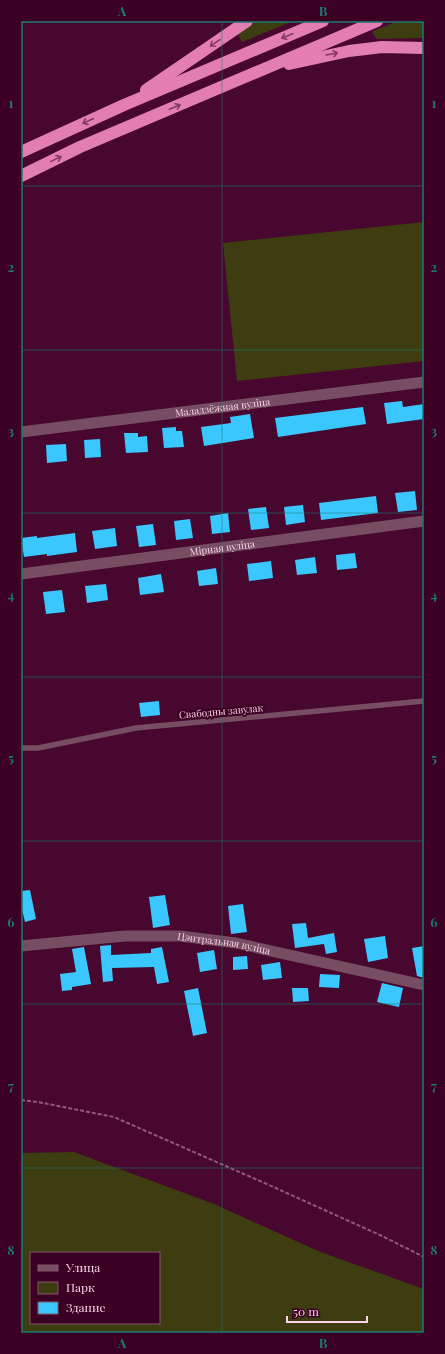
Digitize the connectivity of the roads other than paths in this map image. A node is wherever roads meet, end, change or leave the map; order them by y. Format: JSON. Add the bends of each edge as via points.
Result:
{"nodes":[{"id":1,"x":247,"y":21,"type":"edge"},
{"id":2,"x":323,"y":21,"type":"edge"},
{"id":3,"x":377,"y":21,"type":"edge"},
{"id":4,"x":424,"y":48,"type":"edge"},
{"id":5,"x":253,"y":73,"type":"junction"},
{"id":6,"x":124,"y":105,"type":"junction"},
{"id":7,"x":21,"y":152,"type":"edge"},
{"id":8,"x":21,"y":176,"type":"edge"},
{"id":9,"x":424,"y":382,"type":"edge"},
{"id":10,"x":21,"y":432,"type":"edge"},
{"id":11,"x":424,"y":521,"type":"edge"},
{"id":12,"x":21,"y":574,"type":"edge"},
{"id":13,"x":424,"y":701,"type":"edge"},
{"id":14,"x":21,"y":748,"type":"edge"},
{"id":15,"x":21,"y":946,"type":"edge"},
{"id":16,"x":424,"y":985,"type":"edge"}],
"edges":[{"from":1,"to":6,"type":"highway","one_way":true},
{"from":2,"to":6,"type":"highway","one_way":true},
{"from":3,"to":5,"type":"highway"},
{"from":5,"to":4,"type":"highway","one_way":true,"via":[[348,51]]},
{"from":8,"to":5,"type":"highway","one_way":true},
{"from":6,"to":7,"type":"highway","one_way":true},
{"from":9,"to":10,"type":"street","name":"Маладзёжная вуліца"},
{"from":11,"to":12,"type":"street","name":"Мірная вуліца"},
{"from":13,"to":14,"type":"lane","name":"Свабодны завулак","via":[[136,728],[38,748]]},
{"from":15,"to":16,"type":"street","name":"Цэнтральная вуліца","via":[[125,936],[180,936],[236,943]]}]}
